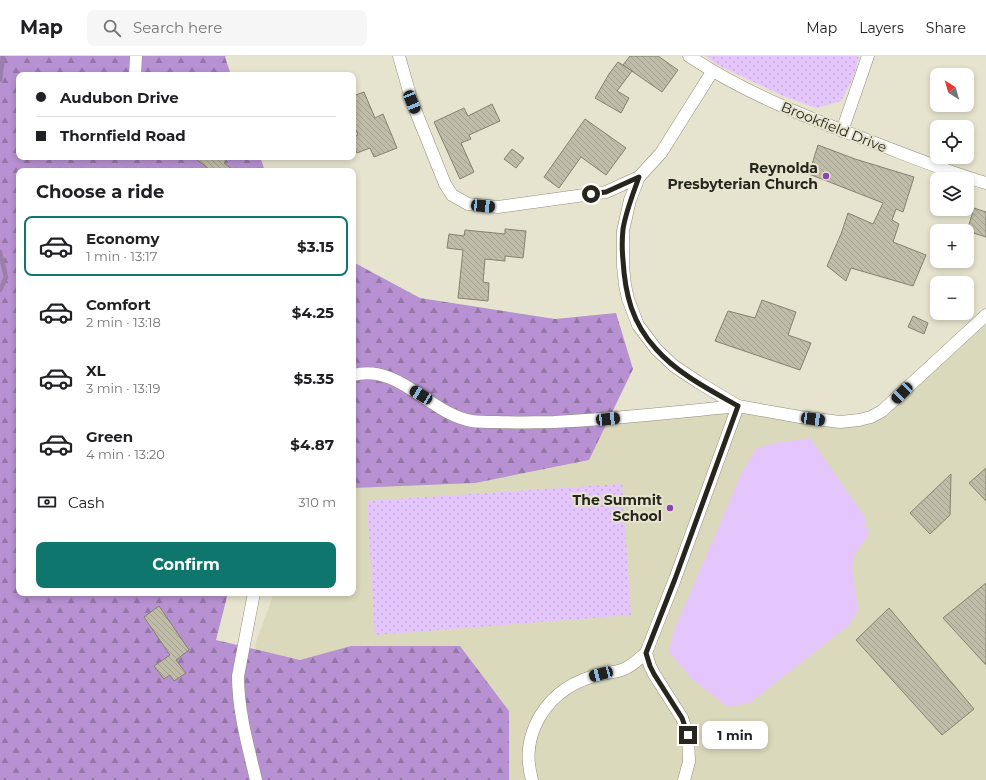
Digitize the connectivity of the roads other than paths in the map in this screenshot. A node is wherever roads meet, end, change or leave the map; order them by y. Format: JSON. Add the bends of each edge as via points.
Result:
{"nodes":[{"id":1,"x":136,"y":56,"type":"edge"},
{"id":2,"x":399,"y":56,"type":"edge"},
{"id":3,"x":689,"y":56,"type":"edge"},
{"id":4,"x":868,"y":56,"type":"edge"},
{"id":5,"x":135,"y":72,"type":"edge"},
{"id":6,"x":712,"y":72,"type":"junction"},
{"id":7,"x":842,"y":131,"type":"junction"},
{"id":8,"x":639,"y":177,"type":"junction"},
{"id":9,"x":986,"y":183,"type":"edge"},
{"id":10,"x":986,"y":315,"type":"edge"},
{"id":11,"x":356,"y":375,"type":"edge"},
{"id":12,"x":738,"y":406,"type":"junction"},
{"id":13,"x":253,"y":596,"type":"edge"},
{"id":14,"x":646,"y":653,"type":"junction"},
{"id":15,"x":256,"y":780,"type":"edge"},
{"id":16,"x":532,"y":780,"type":"edge"},
{"id":17,"x":684,"y":780,"type":"edge"}],
"edges":[{"from":1,"to":5,"type":"street"},
{"from":2,"to":8,"type":"street","via":[[412,102],[445,184],[452,195],[468,204],[498,207],[606,192]]},
{"from":3,"to":6,"type":"street","name":"Brookfield Drive"},
{"from":4,"to":7,"type":"street"},
{"from":6,"to":7,"type":"street","name":"Brookfield Drive"},
{"from":6,"to":8,"type":"street","via":[[661,152]]},
{"from":7,"to":9,"type":"street","name":"Brookfield Drive"},
{"from":8,"to":12,"type":"street","via":[[630,200],[622,248],[628,300],[638,325],[662,356]]},
{"from":10,"to":12,"type":"street","via":[[894,401],[871,417],[840,422]]},
{"from":11,"to":12,"type":"street","via":[[372,373],[392,379],[449,413],[461,419],[474,421],[521,423],[594,420]]},
{"from":12,"to":14,"type":"street"},
{"from":13,"to":15,"type":"street","via":[[238,676],[238,689]]},
{"from":14,"to":16,"type":"street","via":[[622,670],[592,676],[574,684],[559,693],[548,704],[539,716],[528,745],[527,756]]},
{"from":14,"to":17,"type":"street","via":[[654,674],[682,718],[688,735],[689,762]]}]}
